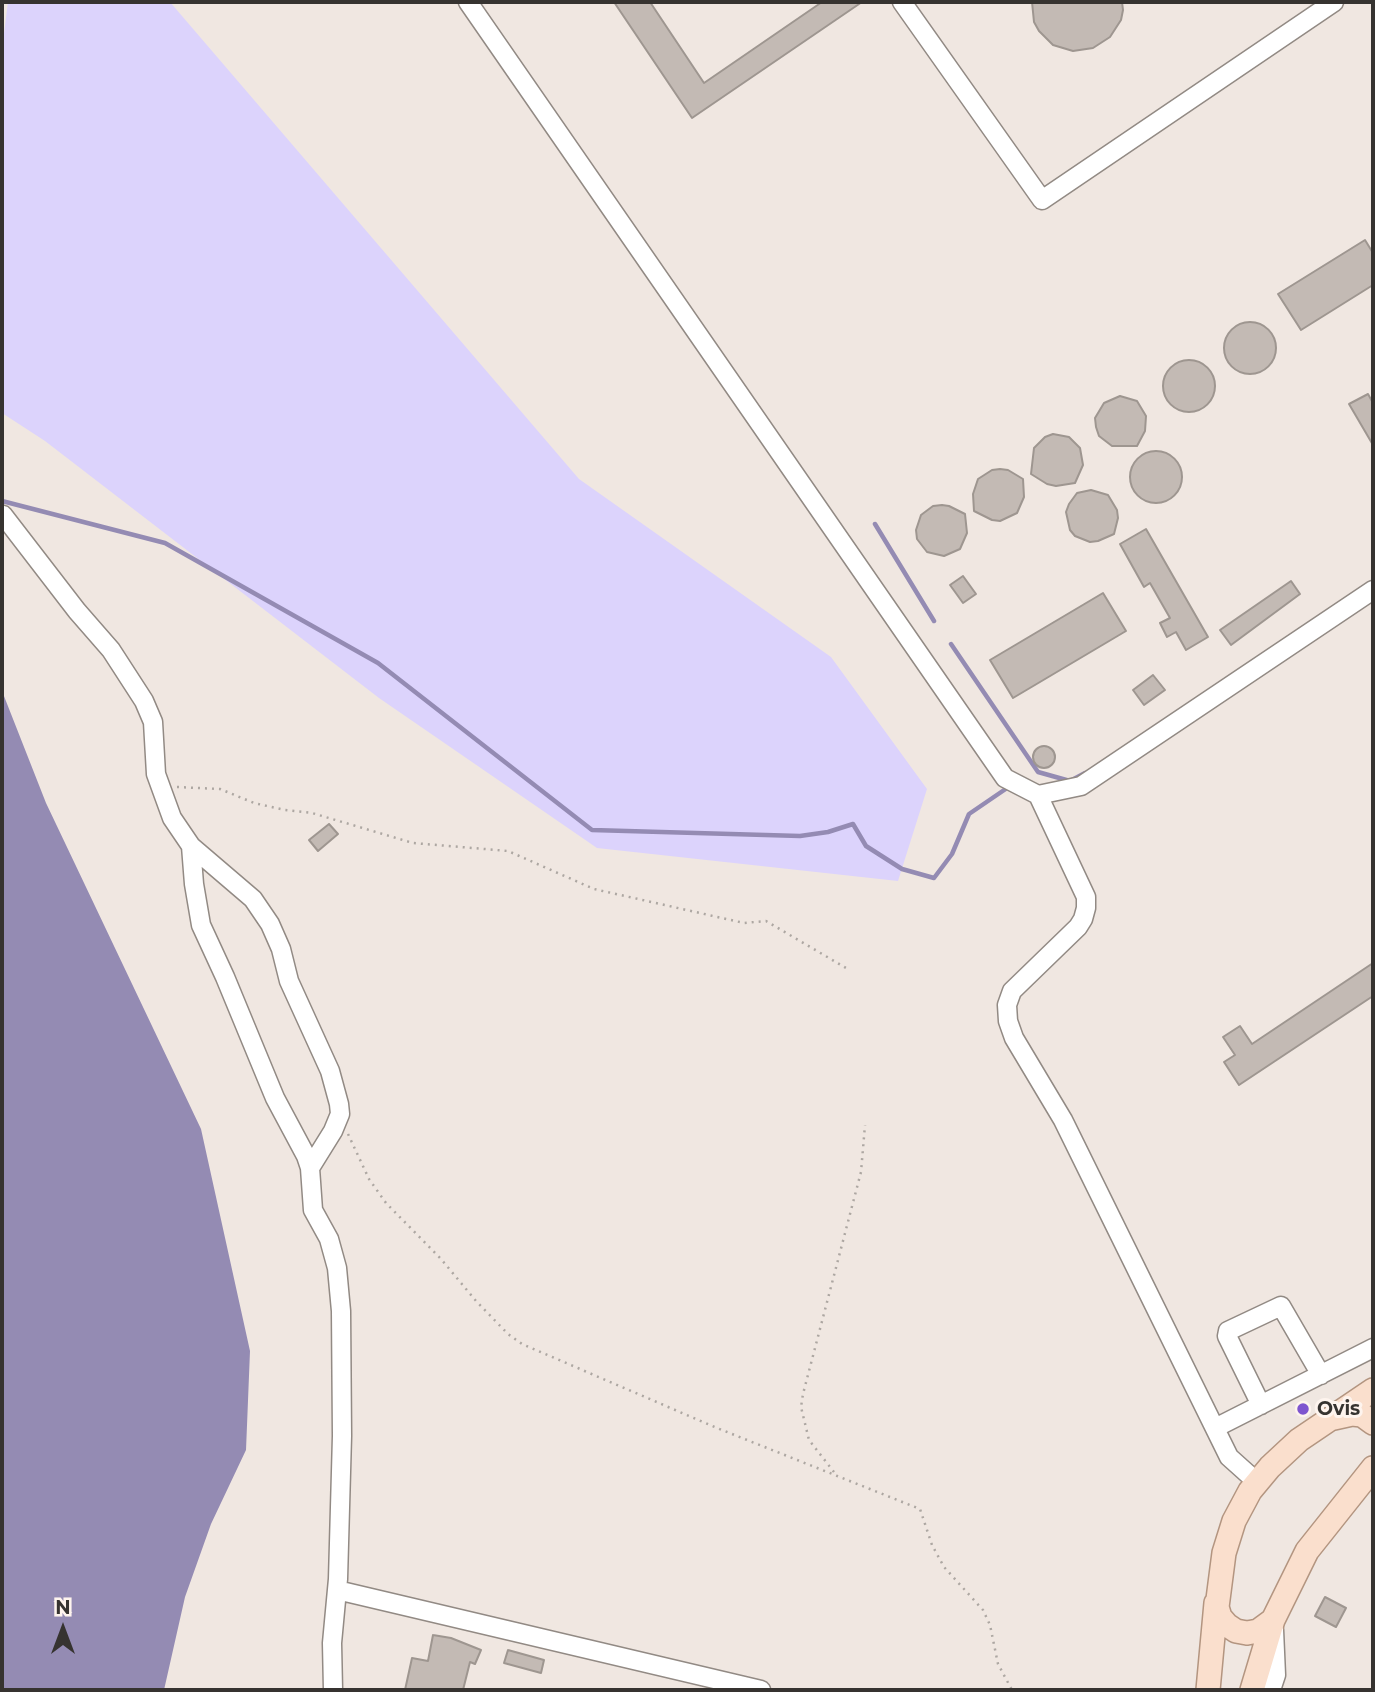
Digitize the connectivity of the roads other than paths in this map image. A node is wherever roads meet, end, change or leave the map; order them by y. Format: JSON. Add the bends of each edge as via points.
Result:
{"nodes":[{"id":1,"x":468,"y":2,"type":"edge"},
{"id":2,"x":902,"y":2,"type":"edge"},
{"id":3,"x":1334,"y":2,"type":"edge"},
{"id":4,"x":3,"y":515,"type":"edge"},
{"id":5,"x":1373,"y":590,"type":"edge"},
{"id":6,"x":1038,"y":795,"type":"junction"},
{"id":7,"x":191,"y":846,"type":"junction"},
{"id":8,"x":310,"y":1168,"type":"junction"},
{"id":9,"x":1373,"y":1348,"type":"edge"},
{"id":10,"x":1321,"y":1375,"type":"junction"},
{"id":11,"x":1373,"y":1390,"type":"edge"},
{"id":12,"x":1261,"y":1405,"type":"junction"},
{"id":13,"x":1328,"y":1421,"type":"junction"},
{"id":14,"x":1373,"y":1423,"type":"edge"},
{"id":15,"x":1214,"y":1428,"type":"junction"},
{"id":16,"x":1373,"y":1468,"type":"edge"},
{"id":17,"x":1258,"y":1483,"type":"junction"},
{"id":18,"x":337,"y":1590,"type":"junction"},
{"id":19,"x":1217,"y":1596,"type":"junction"},
{"id":20,"x":1273,"y":1620,"type":"junction"},
{"id":21,"x":333,"y":1690,"type":"edge"},
{"id":22,"x":761,"y":1690,"type":"edge"},
{"id":23,"x":1208,"y":1690,"type":"edge"},
{"id":24,"x":1252,"y":1690,"type":"edge"},
{"id":25,"x":1271,"y":1690,"type":"edge"}],
"edges":[{"from":1,"to":6,"type":"street","via":[[1005,778]]},
{"from":2,"to":3,"type":"street","via":[[1042,201]]},
{"from":4,"to":7,"type":"street","via":[[111,650],[144,701],[153,722],[160,787],[172,818]]},
{"from":5,"to":6,"type":"street","via":[[1081,786]]},
{"from":6,"to":15,"type":"street","via":[[1086,897],[1086,908],[1078,927],[1012,992],[1008,1021],[1063,1120]]},
{"from":7,"to":8,"type":"street","via":[[201,925]]},
{"from":7,"to":8,"type":"street","via":[[253,899],[270,924],[289,981],[330,1071],[340,1114]]},
{"from":8,"to":18,"type":"street","via":[[311,1203],[329,1239],[340,1291]]},
{"from":9,"to":10,"type":"street"},
{"from":10,"to":12,"type":"street"},
{"from":10,"to":12,"type":"street","via":[[1281,1306],[1228,1331]]},
{"from":11,"to":13,"type":"main road"},
{"from":12,"to":15,"type":"street"},
{"from":13,"to":14,"type":"main road","via":[[1353,1414]]},
{"from":13,"to":17,"type":"main road","via":[[1299,1440]]},
{"from":15,"to":17,"type":"street","via":[[1228,1457]]},
{"from":16,"to":20,"type":"main road","via":[[1307,1551]]},
{"from":17,"to":19,"type":"main road","via":[[1234,1521]]},
{"from":18,"to":21,"type":"street"},
{"from":18,"to":22,"type":"street"},
{"from":19,"to":20,"type":"main road","via":[[1220,1617],[1236,1631],[1258,1631]]},
{"from":19,"to":23,"type":"main road"},
{"from":20,"to":24,"type":"main road"},
{"from":20,"to":25,"type":"street","via":[[1276,1675]]}]}
